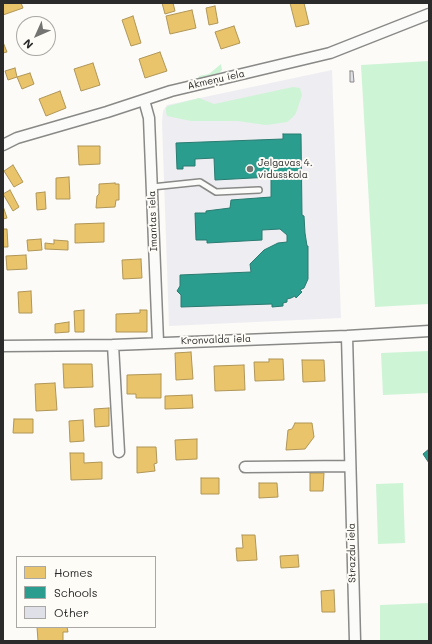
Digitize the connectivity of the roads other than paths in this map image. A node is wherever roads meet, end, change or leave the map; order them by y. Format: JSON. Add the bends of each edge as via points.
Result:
{"nodes":[{"id":1,"x":429,"y":14,"type":"edge"},
{"id":2,"x":144,"y":100,"type":"junction"},
{"id":3,"x":3,"y":145,"type":"edge"},
{"id":4,"x":152,"y":187,"type":"junction"},
{"id":5,"x":259,"y":190,"type":"dead end"},
{"id":6,"x":429,"y":331,"type":"edge"},
{"id":7,"x":348,"y":336,"type":"junction"},
{"id":8,"x":158,"y":342,"type":"junction"},
{"id":9,"x":113,"y":345,"type":"junction"},
{"id":10,"x":3,"y":346,"type":"edge"},
{"id":11,"x":119,"y":452,"type":"dead end"},
{"id":12,"x":350,"y":466,"type":"junction"},
{"id":13,"x":245,"y":467,"type":"dead end"},
{"id":14,"x":355,"y":641,"type":"edge"}],
"edges":[{"from":1,"to":2,"type":"street","name":"Akmeņu iela","via":[[330,53],[171,91]]},
{"from":2,"to":3,"type":"street","name":"Akmeņu iela","via":[[17,138]]},
{"from":2,"to":4,"type":"street","name":"Imantas iela","via":[[149,118]]},
{"from":4,"to":5,"type":"lane","via":[[200,182],[216,192]]},
{"from":4,"to":8,"type":"street","name":"Imantas iela"},
{"from":6,"to":7,"type":"street","name":"Kronvalda iela"},
{"from":7,"to":8,"type":"street","name":"Kronvalda iela"},
{"from":7,"to":12,"type":"street","name":"Strazdu iela"},
{"from":8,"to":9,"type":"street","name":"Kronvalda iela"},
{"from":9,"to":10,"type":"street","name":"Kronvalda iela"},
{"from":9,"to":11,"type":"street"},
{"from":12,"to":13,"type":"street"},
{"from":12,"to":14,"type":"street","name":"Strazdu iela"}]}
